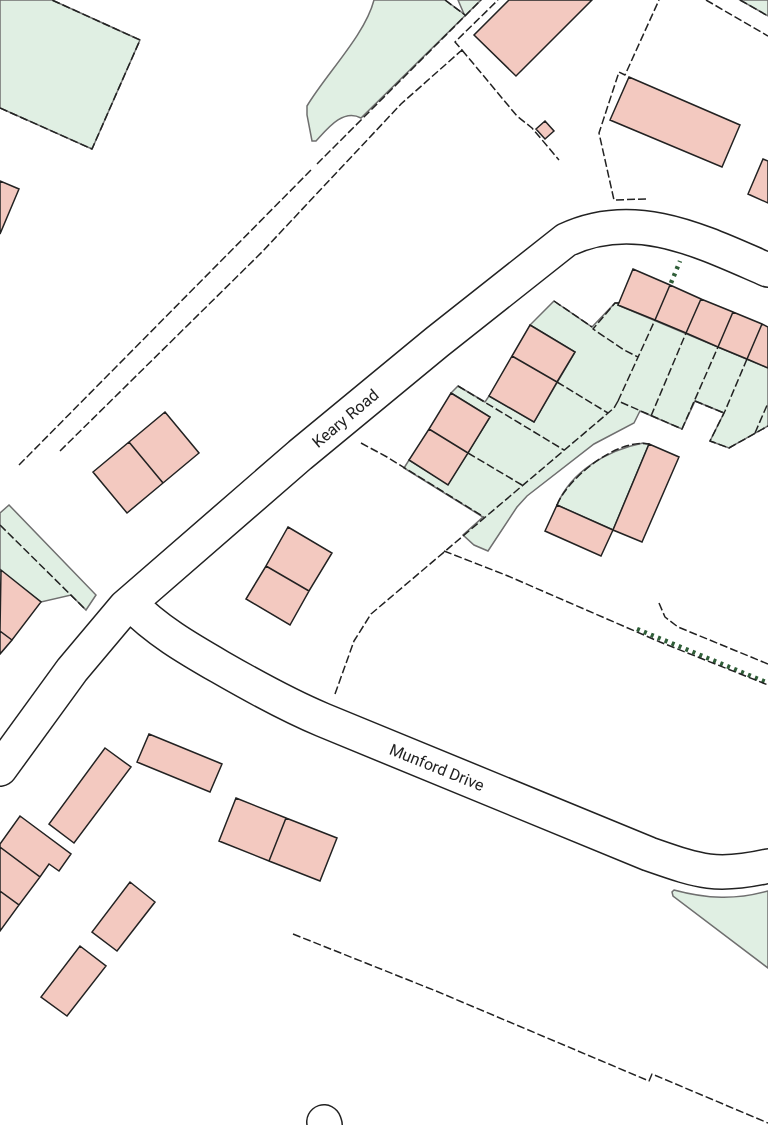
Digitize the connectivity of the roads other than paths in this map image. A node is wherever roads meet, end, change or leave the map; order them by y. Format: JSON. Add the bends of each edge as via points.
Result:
{"nodes":[{"id":1,"x":768,"y":270,"type":"edge"},
{"id":2,"x":130,"y":603,"type":"junction"},
{"id":3,"x":0,"y":769,"type":"edge"},
{"id":4,"x":768,"y":866,"type":"edge"}],
"edges":[{"from":1,"to":2,"type":"street","name":"Keary Road","via":[[699,242],[650,228],[607,228],[566,240],[300,455]]},
{"from":2,"to":3,"type":"street","name":"Keary Road","via":[[72,670]]},
{"from":2,"to":4,"type":"street","name":"Munford Drive","via":[[153,625],[187,648],[290,706],[323,720],[687,867],[732,873]]}]}
